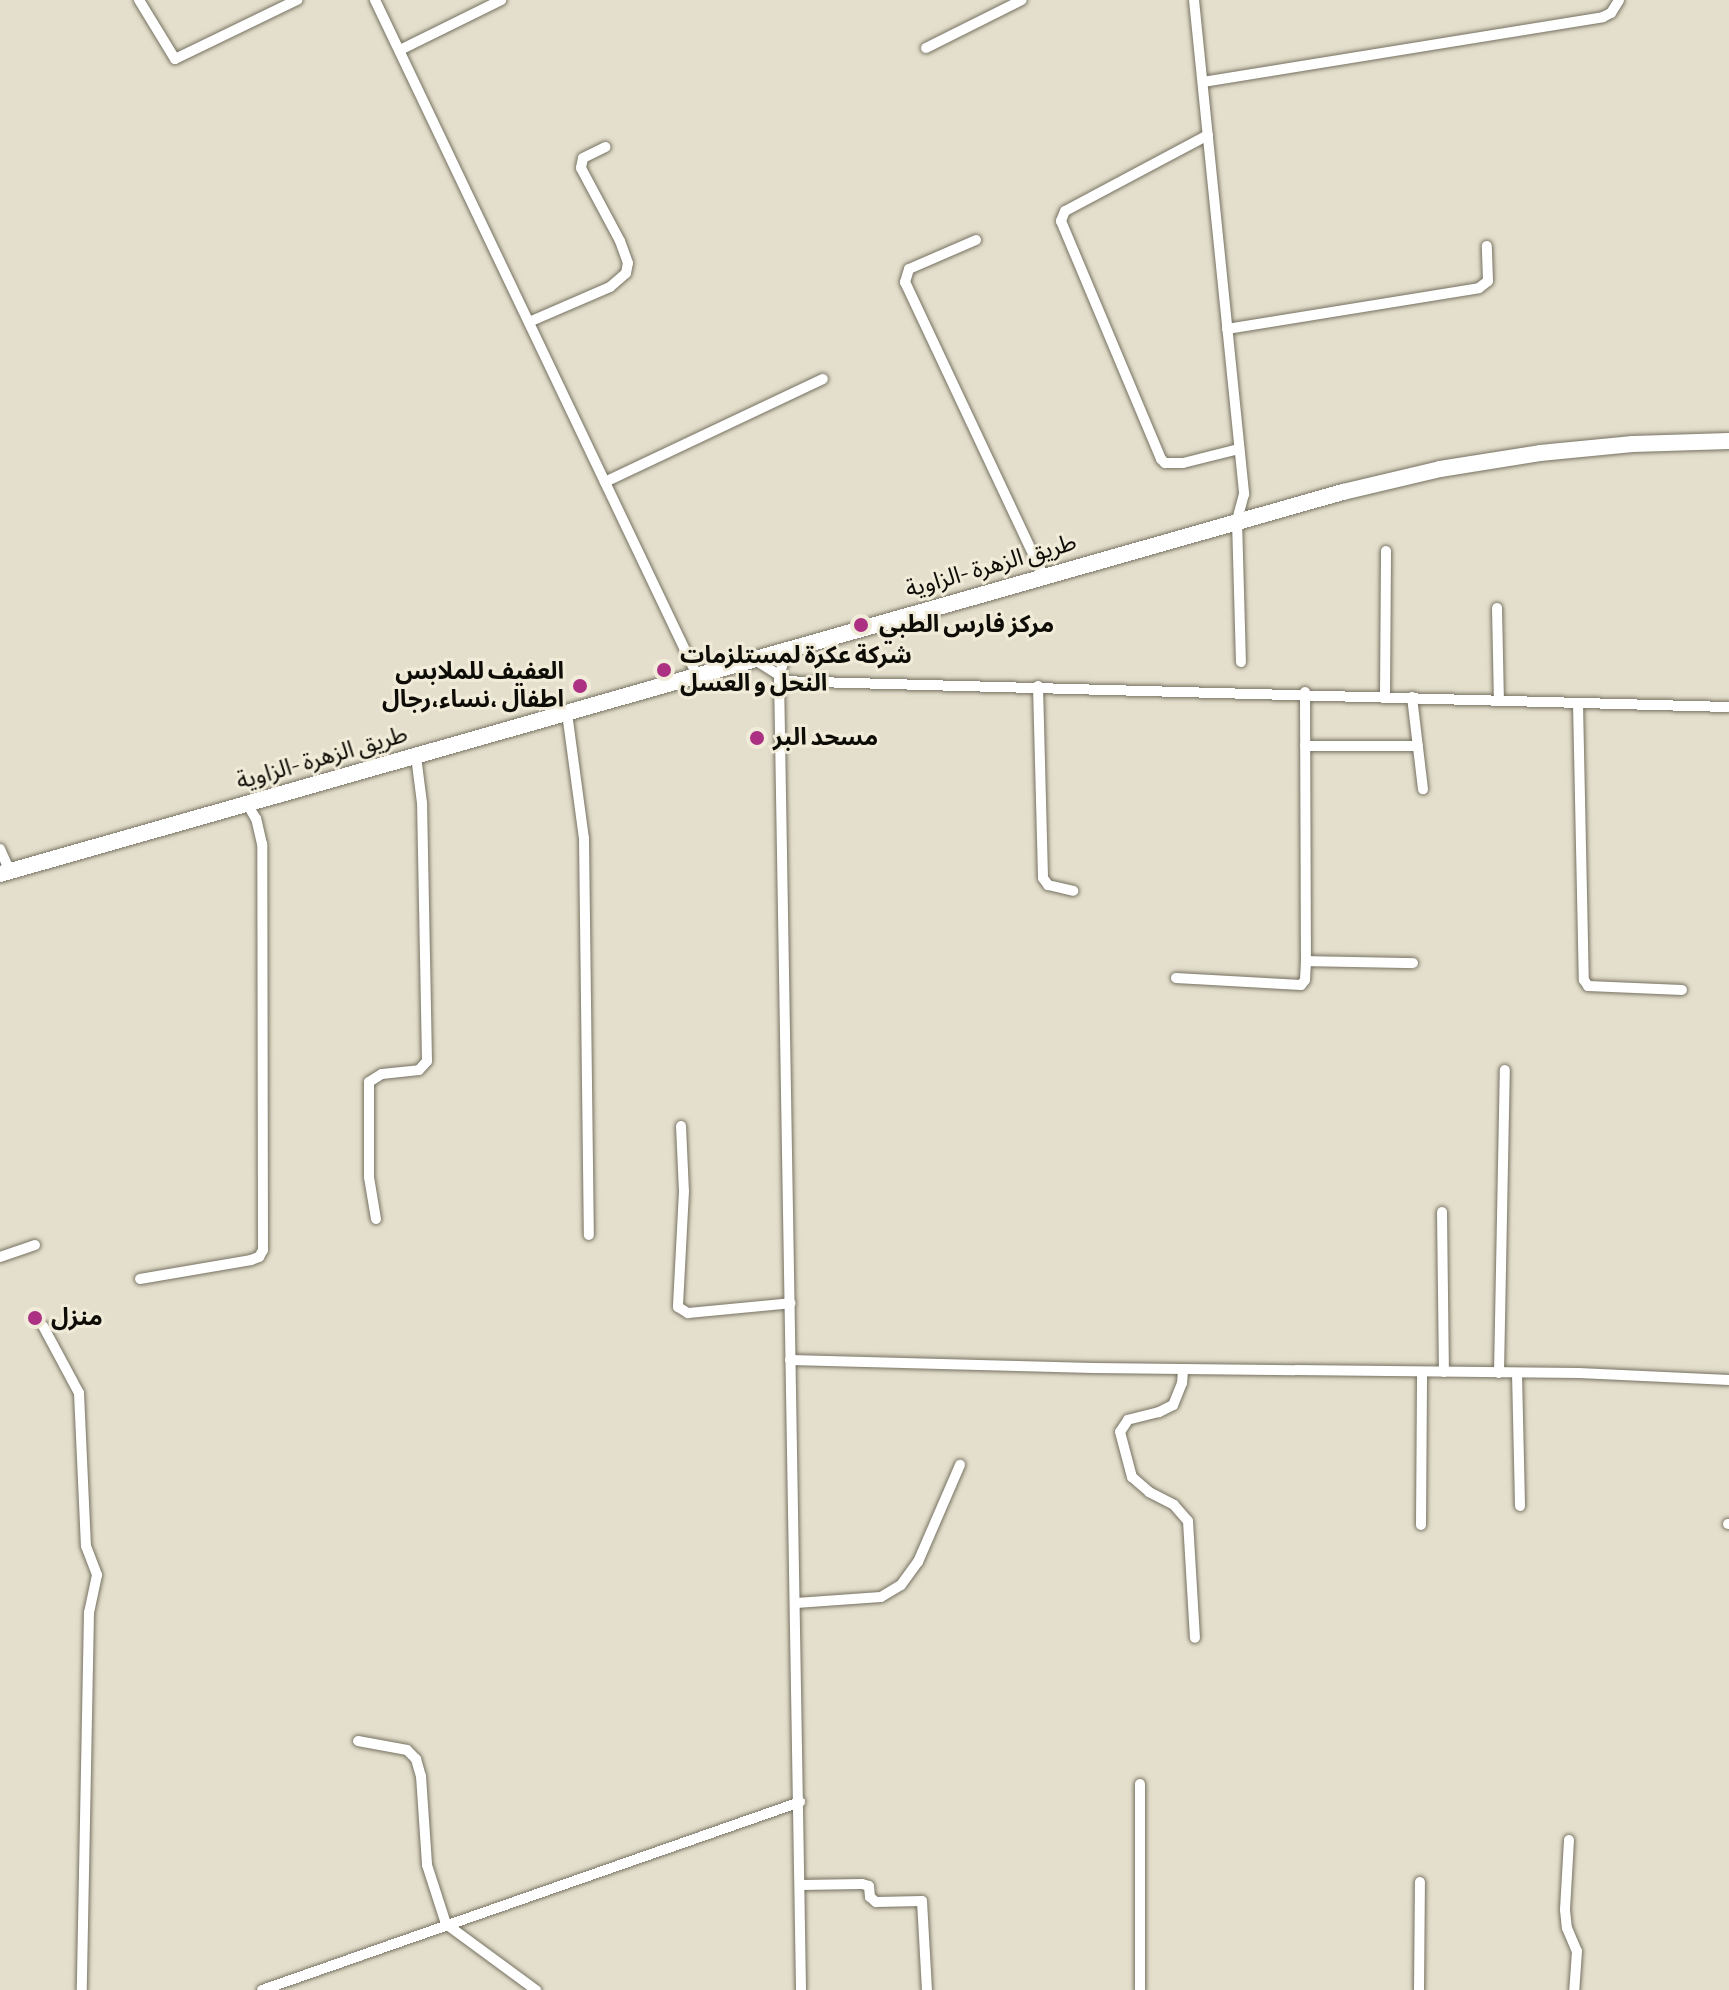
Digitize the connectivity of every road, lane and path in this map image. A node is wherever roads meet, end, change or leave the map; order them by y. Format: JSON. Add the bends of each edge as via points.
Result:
{"nodes":[{"id":1,"x":139,"y":0,"type":"edge"},
{"id":2,"x":297,"y":0,"type":"edge"},
{"id":3,"x":375,"y":0,"type":"edge"},
{"id":4,"x":501,"y":0,"type":"edge"},
{"id":5,"x":1022,"y":0,"type":"edge"},
{"id":6,"x":1194,"y":0,"type":"edge"},
{"id":7,"x":1619,"y":0,"type":"edge"},
{"id":8,"x":926,"y":48,"type":"dead end"},
{"id":9,"x":400,"y":50,"type":"junction"},
{"id":10,"x":1203,"y":82,"type":"junction"},
{"id":11,"x":1208,"y":135,"type":"junction"},
{"id":12,"x":606,"y":147,"type":"dead end"},
{"id":13,"x":976,"y":240,"type":"dead end"},
{"id":14,"x":1487,"y":246,"type":"dead end"},
{"id":15,"x":529,"y":322,"type":"junction"},
{"id":16,"x":1227,"y":329,"type":"junction"},
{"id":17,"x":823,"y":379,"type":"dead end"},
{"id":18,"x":1729,"y":441,"type":"edge"},
{"id":19,"x":1239,"y":449,"type":"junction"},
{"id":20,"x":605,"y":482,"type":"junction"},
{"id":21,"x":1244,"y":494,"type":"junction"},
{"id":22,"x":1258,"y":514,"type":"junction"},
{"id":23,"x":1237,"y":520,"type":"junction"},
{"id":24,"x":1386,"y":551,"type":"dead end"},
{"id":25,"x":1043,"y":575,"type":"junction"},
{"id":26,"x":1497,"y":608,"type":"dead end"},
{"id":27,"x":787,"y":652,"type":"junction"},
{"id":28,"x":755,"y":660,"type":"junction"},
{"id":29,"x":1241,"y":662,"type":"dead end"},
{"id":30,"x":697,"y":675,"type":"junction"},
{"id":31,"x":779,"y":678,"type":"junction"},
{"id":32,"x":1038,"y":686,"type":"junction"},
{"id":33,"x":1305,"y":692,"type":"junction"},
{"id":34,"x":1385,"y":696,"type":"junction"},
{"id":35,"x":1412,"y":697,"type":"junction"},
{"id":36,"x":1499,"y":700,"type":"junction"},
{"id":37,"x":1578,"y":703,"type":"junction"},
{"id":38,"x":1729,"y":707,"type":"edge"},
{"id":39,"x":567,"y":713,"type":"junction"},
{"id":40,"x":1305,"y":746,"type":"junction"},
{"id":41,"x":1418,"y":746,"type":"junction"},
{"id":42,"x":416,"y":756,"type":"junction"},
{"id":43,"x":1423,"y":789,"type":"dead end"},
{"id":44,"x":248,"y":805,"type":"junction"},
{"id":45,"x":0,"y":849,"type":"edge"},
{"id":46,"x":5,"y":872,"type":"edge"},
{"id":47,"x":1073,"y":891,"type":"dead end"},
{"id":48,"x":1306,"y":961,"type":"junction"},
{"id":49,"x":1413,"y":963,"type":"dead end"},
{"id":50,"x":1176,"y":978,"type":"dead end"},
{"id":51,"x":1682,"y":990,"type":"dead end"},
{"id":52,"x":1505,"y":1070,"type":"dead end"},
{"id":53,"x":681,"y":1126,"type":"dead end"},
{"id":54,"x":1442,"y":1212,"type":"dead end"},
{"id":55,"x":376,"y":1219,"type":"dead end"},
{"id":56,"x":589,"y":1235,"type":"dead end"},
{"id":57,"x":35,"y":1245,"type":"dead end"},
{"id":58,"x":0,"y":1257,"type":"edge"},
{"id":59,"x":140,"y":1279,"type":"dead end"},
{"id":60,"x":791,"y":1303,"type":"junction"},
{"id":61,"x":43,"y":1326,"type":"dead end"},
{"id":62,"x":790,"y":1360,"type":"junction"},
{"id":63,"x":1183,"y":1370,"type":"junction"},
{"id":64,"x":1422,"y":1372,"type":"junction"},
{"id":65,"x":1444,"y":1372,"type":"junction"},
{"id":66,"x":1499,"y":1373,"type":"junction"},
{"id":67,"x":1517,"y":1373,"type":"junction"},
{"id":68,"x":1729,"y":1380,"type":"edge"},
{"id":69,"x":960,"y":1465,"type":"dead end"},
{"id":70,"x":1520,"y":1506,"type":"dead end"},
{"id":71,"x":1421,"y":1525,"type":"dead end"},
{"id":72,"x":796,"y":1603,"type":"junction"},
{"id":73,"x":1195,"y":1638,"type":"dead end"},
{"id":74,"x":358,"y":1741,"type":"dead end"},
{"id":75,"x":1140,"y":1784,"type":"dead end"},
{"id":76,"x":800,"y":1802,"type":"junction"},
{"id":77,"x":1569,"y":1840,"type":"dead end"},
{"id":78,"x":1420,"y":1882,"type":"dead end"},
{"id":79,"x":800,"y":1885,"type":"junction"},
{"id":80,"x":446,"y":1924,"type":"junction"},
{"id":81,"x":82,"y":1990,"type":"edge"},
{"id":82,"x":262,"y":1990,"type":"edge"},
{"id":83,"x":536,"y":1990,"type":"edge"},
{"id":84,"x":801,"y":1990,"type":"edge"},
{"id":85,"x":927,"y":1990,"type":"edge"},
{"id":86,"x":1140,"y":1990,"type":"edge"},
{"id":87,"x":1419,"y":1990,"type":"edge"},
{"id":88,"x":1574,"y":1990,"type":"edge"}],
"edges":[{"from":1,"to":2,"type":"street","via":[[175,59]]},
{"from":3,"to":9,"type":"street"},
{"from":4,"to":9,"type":"street"},
{"from":5,"to":8,"type":"street"},
{"from":6,"to":10,"type":"street"},
{"from":7,"to":10,"type":"street","via":[[1603,17]]},
{"from":9,"to":15,"type":"street"},
{"from":10,"to":11,"type":"street"},
{"from":11,"to":16,"type":"street"},
{"from":11,"to":19,"type":"street","via":[[1065,211],[1061,221],[1161,459],[1183,463]]},
{"from":12,"to":15,"type":"street","via":[[583,158],[581,168],[620,241],[626,273],[610,287]]},
{"from":13,"to":25,"type":"street","via":[[909,269],[905,282]]},
{"from":14,"to":16,"type":"street","via":[[1488,281],[1479,288]]},
{"from":15,"to":20,"type":"street"},
{"from":16,"to":19,"type":"street"},
{"from":17,"to":20,"type":"street"},
{"from":18,"to":22,"type":"main road","name":"طريق الزهرة -الزاوية","via":[[1540,453],[1427,472]]},
{"from":19,"to":21,"type":"street"},
{"from":20,"to":30,"type":"street"},
{"from":21,"to":22,"type":"street"},
{"from":21,"to":23,"type":"street"},
{"from":22,"to":23,"type":"main road","name":"طريق الزهرة -الزاوية"},
{"from":23,"to":25,"type":"main road","name":"طريق الزهرة -الزاوية"},
{"from":23,"to":29,"type":"street"},
{"from":24,"to":34,"type":"street"},
{"from":25,"to":27,"type":"main road","name":"طريق الزهرة -الزاوية"},
{"from":26,"to":36,"type":"street"},
{"from":27,"to":28,"type":"main road","name":"طريق الزهرة -الزاوية"},
{"from":27,"to":31,"type":"street"},
{"from":28,"to":30,"type":"main road","name":"طريق الزهرة -الزاوية"},
{"from":28,"to":31,"type":"street"},
{"from":30,"to":39,"type":"main road","name":"طريق الزهرة -الزاوية"},
{"from":31,"to":32,"type":"street"},
{"from":31,"to":60,"type":"street"},
{"from":32,"to":33,"type":"street"},
{"from":32,"to":47,"type":"street","via":[[1043,878],[1048,885]]},
{"from":33,"to":34,"type":"street"},
{"from":33,"to":40,"type":"street"},
{"from":34,"to":35,"type":"street"},
{"from":35,"to":36,"type":"street"},
{"from":35,"to":41,"type":"street"},
{"from":36,"to":37,"type":"street"},
{"from":37,"to":38,"type":"street"},
{"from":37,"to":51,"type":"street","via":[[1584,980],[1588,986]]},
{"from":39,"to":42,"type":"main road","name":"طريق الزهرة -الزاوية"},
{"from":39,"to":56,"type":"street","via":[[584,838]]},
{"from":40,"to":41,"type":"street"},
{"from":40,"to":48,"type":"street"},
{"from":41,"to":43,"type":"street"},
{"from":42,"to":44,"type":"main road","name":"طريق الزهرة -الزاوية"},
{"from":42,"to":55,"type":"street","via":[[422,803],[427,1061],[419,1070],[374,1076],[369,1082],[369,1177]]},
{"from":44,"to":46,"type":"main road","name":"طريق الزهرة -الزاوية"},
{"from":44,"to":59,"type":"street","via":[[262,844],[263,1250],[251,1260]]},
{"from":45,"to":46,"type":"street"},
{"from":48,"to":49,"type":"street"},
{"from":48,"to":50,"type":"street","via":[[1301,985]]},
{"from":52,"to":66,"type":"street"},
{"from":53,"to":60,"type":"street","via":[[684,1191],[678,1307],[688,1313]]},
{"from":54,"to":65,"type":"street"},
{"from":57,"to":58,"type":"street"},
{"from":60,"to":62,"type":"street"},
{"from":61,"to":81,"type":"street","via":[[79,1393],[86,1546],[97,1575],[89,1612]]},
{"from":62,"to":63,"type":"street"},
{"from":62,"to":72,"type":"street"},
{"from":63,"to":64,"type":"street"},
{"from":63,"to":73,"type":"street","via":[[1173,1405],[1128,1420],[1120,1432],[1132,1477],[1188,1521]]},
{"from":64,"to":65,"type":"street"},
{"from":64,"to":71,"type":"street"},
{"from":65,"to":66,"type":"street"},
{"from":66,"to":67,"type":"street"},
{"from":67,"to":68,"type":"street"},
{"from":67,"to":70,"type":"street"},
{"from":69,"to":72,"type":"street","via":[[918,1562],[901,1585],[881,1597]]},
{"from":72,"to":76,"type":"street"},
{"from":74,"to":80,"type":"street","via":[[407,1750],[416,1759],[427,1865]]},
{"from":75,"to":86,"type":"street"},
{"from":76,"to":79,"type":"street"},
{"from":76,"to":80,"type":"street"},
{"from":77,"to":88,"type":"street","via":[[1565,1910],[1577,1951]]},
{"from":78,"to":87,"type":"street"},
{"from":79,"to":84,"type":"street"},
{"from":79,"to":85,"type":"street","via":[[862,1884],[869,1886],[876,1902],[922,1901]]},
{"from":80,"to":82,"type":"street"},
{"from":80,"to":83,"type":"street"}]}
